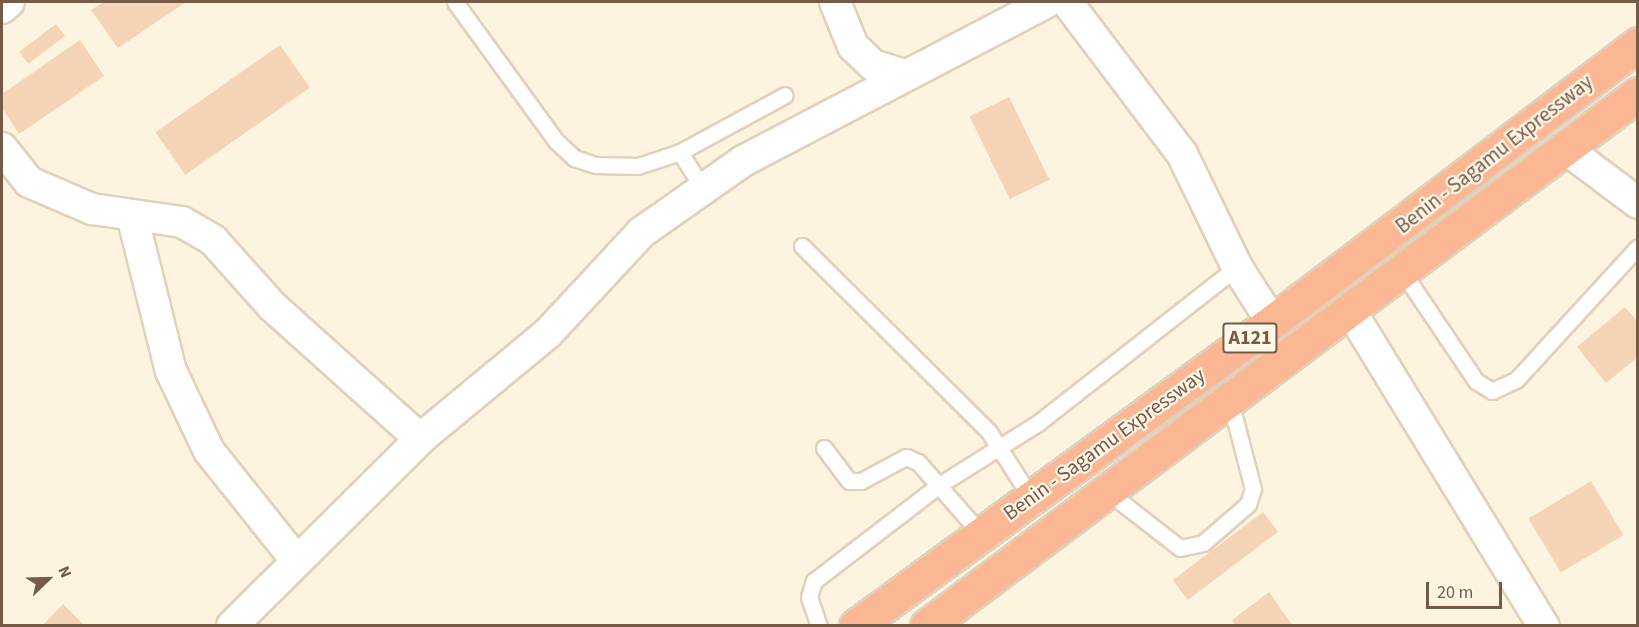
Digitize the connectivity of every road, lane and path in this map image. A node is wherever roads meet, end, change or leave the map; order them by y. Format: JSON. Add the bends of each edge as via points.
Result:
{"nodes":[{"id":1,"x":9,"y":2,"type":"edge"},
{"id":2,"x":455,"y":2,"type":"edge"},
{"id":3,"x":835,"y":2,"type":"edge"},
{"id":4,"x":1047,"y":2,"type":"edge"},
{"id":5,"x":1067,"y":2,"type":"edge"},
{"id":6,"x":2,"y":8,"type":"edge"},
{"id":7,"x":1638,"y":44,"type":"edge"},
{"id":8,"x":903,"y":75,"type":"junction"},
{"id":9,"x":1638,"y":94,"type":"edge"},
{"id":10,"x":785,"y":95,"type":"dead end"},
{"id":11,"x":2,"y":148,"type":"edge"},
{"id":12,"x":1566,"y":149,"type":"junction"},
{"id":13,"x":680,"y":152,"type":"junction"},
{"id":14,"x":703,"y":189,"type":"junction"},
{"id":15,"x":1638,"y":203,"type":"edge"},
{"id":16,"x":133,"y":219,"type":"junction"},
{"id":17,"x":802,"y":246,"type":"dead end"},
{"id":18,"x":1638,"y":247,"type":"edge"},
{"id":19,"x":1237,"y":267,"type":"junction"},
{"id":20,"x":1402,"y":271,"type":"junction"},
{"id":21,"x":1350,"y":310,"type":"junction"},
{"id":22,"x":1272,"y":322,"type":"junction"},
{"id":23,"x":1230,"y":401,"type":"junction"},
{"id":24,"x":420,"y":439,"type":"junction"},
{"id":25,"x":824,"y":448,"type":"dead end"},
{"id":26,"x":999,"y":449,"type":"junction"},
{"id":27,"x":939,"y":485,"type":"junction"},
{"id":28,"x":1108,"y":492,"type":"junction"},
{"id":29,"x":1030,"y":496,"type":"junction"},
{"id":30,"x":981,"y":534,"type":"junction"},
{"id":31,"x":296,"y":560,"type":"junction"},
{"id":32,"x":232,"y":626,"type":"edge"},
{"id":33,"x":819,"y":626,"type":"edge"},
{"id":34,"x":856,"y":626,"type":"edge"},
{"id":35,"x":927,"y":626,"type":"edge"},
{"id":36,"x":1544,"y":626,"type":"edge"}],
"edges":[{"from":1,"to":6,"type":"street"},
{"from":2,"to":13,"type":"lane","via":[[574,158],[614,169]]},
{"from":3,"to":8,"type":"street","via":[[854,46],[873,65]]},
{"from":4,"to":8,"type":"street","via":[[980,40]]},
{"from":5,"to":19,"type":"street","via":[[1182,154]]},
{"from":7,"to":22,"type":"highway","name":"Benin - Sagamu Expressway","number":"A121"},
{"from":8,"to":14,"type":"street","via":[[743,161]]},
{"from":9,"to":12,"type":"highway","number":"A121"},
{"from":10,"to":13,"type":"lane"},
{"from":11,"to":16,"type":"street","via":[[29,182],[92,209]]},
{"from":12,"to":15,"type":"street"},
{"from":12,"to":20,"type":"highway","number":"A121"},
{"from":13,"to":14,"type":"lane"},
{"from":14,"to":24,"type":"street","via":[[642,232],[548,333]]},
{"from":16,"to":24,"type":"street","via":[[182,222],[213,240],[272,306]]},
{"from":16,"to":31,"type":"street","via":[[176,381],[209,451]]},
{"from":17,"to":26,"type":"lane"},
{"from":18,"to":20,"type":"lane","via":[[1516,380],[1492,391],[1476,381]]},
{"from":19,"to":22,"type":"street"},
{"from":19,"to":26,"type":"lane"},
{"from":20,"to":21,"type":"highway","number":"A121"},
{"from":21,"to":23,"type":"highway","number":"A121"},
{"from":21,"to":36,"type":"street"},
{"from":22,"to":29,"type":"highway","name":"Benin - Sagamu Expressway","number":"A121"},
{"from":23,"to":28,"type":"highway","number":"A121"},
{"from":23,"to":28,"type":"lane","via":[[1252,489],[1248,504],[1203,543],[1180,548]]},
{"from":24,"to":31,"type":"street"},
{"from":25,"to":27,"type":"lane","via":[[849,481],[861,481],[906,457]]},
{"from":26,"to":27,"type":"lane"},
{"from":26,"to":29,"type":"lane"},
{"from":27,"to":30,"type":"lane"},
{"from":27,"to":33,"type":"lane","via":[[814,581],[809,597]]},
{"from":28,"to":35,"type":"highway","number":"A121"},
{"from":29,"to":30,"type":"highway","name":"Benin - Sagamu Expressway","number":"A121"},
{"from":30,"to":34,"type":"highway","name":"Benin - Sagamu Expressway","number":"A121"},
{"from":31,"to":32,"type":"street"}]}
